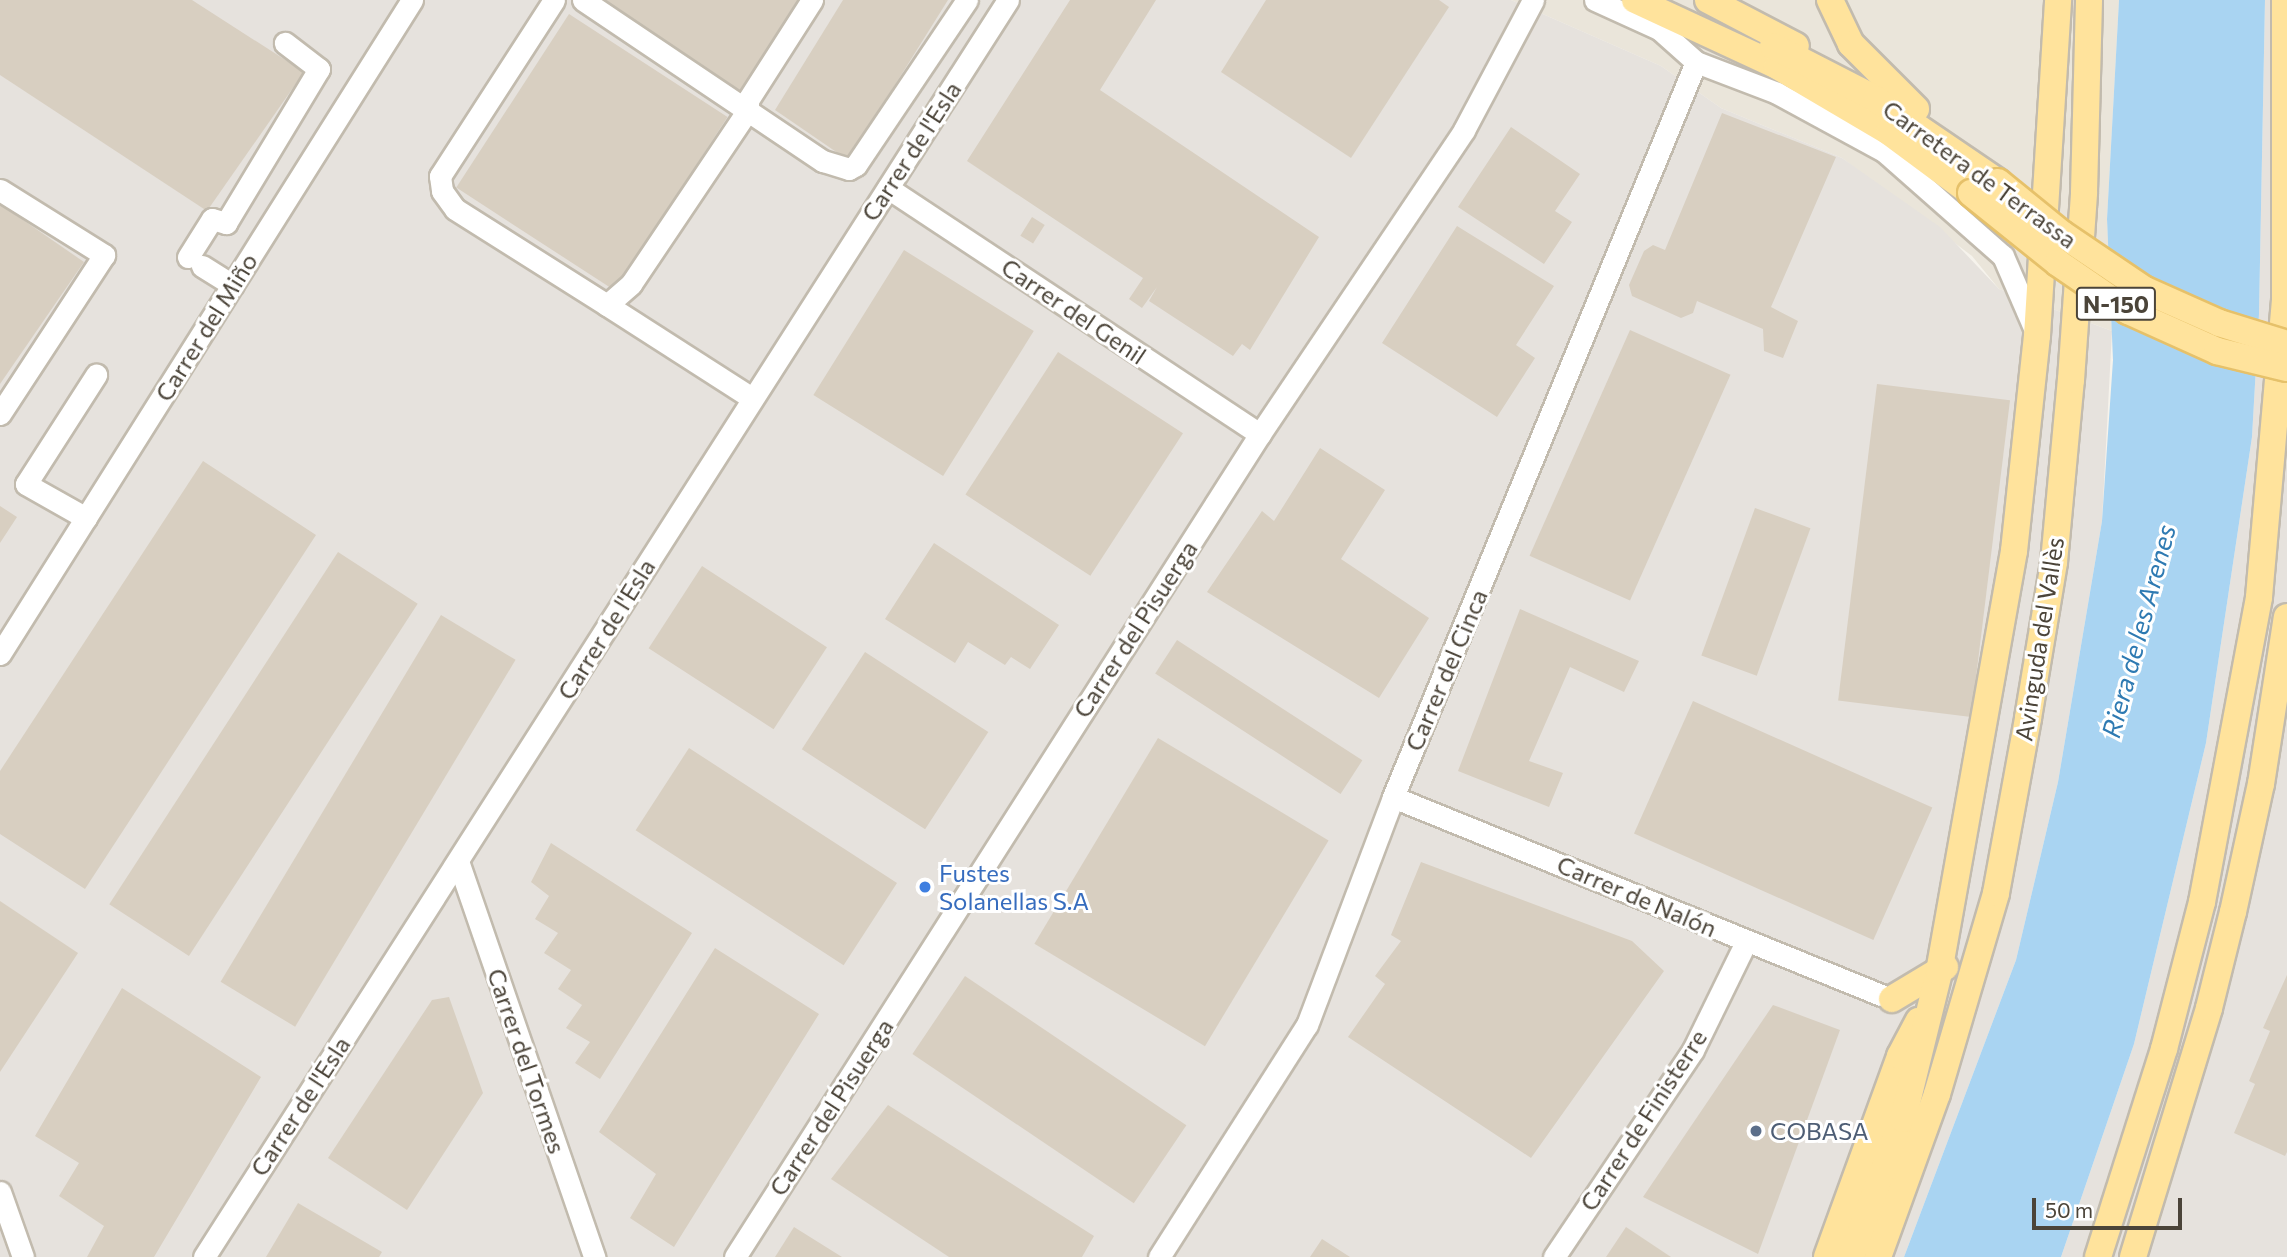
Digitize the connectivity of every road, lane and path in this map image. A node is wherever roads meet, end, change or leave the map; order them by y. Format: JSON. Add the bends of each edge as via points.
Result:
{"nodes":[{"id":1,"x":412,"y":0,"type":"edge"},
{"id":2,"x":554,"y":0,"type":"edge"},
{"id":3,"x":583,"y":0,"type":"edge"},
{"id":4,"x":812,"y":0,"type":"edge"},
{"id":5,"x":967,"y":0,"type":"edge"},
{"id":6,"x":1008,"y":0,"type":"edge"},
{"id":7,"x":1533,"y":0,"type":"edge"},
{"id":8,"x":1595,"y":0,"type":"edge"},
{"id":9,"x":1635,"y":0,"type":"edge"},
{"id":10,"x":1673,"y":0,"type":"edge"},
{"id":11,"x":1708,"y":0,"type":"edge"},
{"id":12,"x":1830,"y":0,"type":"edge"},
{"id":13,"x":2087,"y":0,"type":"edge"},
{"id":14,"x":2285,"y":0,"type":"edge"},
{"id":15,"x":2057,"y":3,"type":"edge"},
{"id":16,"x":1659,"y":29,"type":"junction"},
{"id":17,"x":285,"y":43,"type":"dead end"},
{"id":18,"x":2286,"y":58,"type":"edge"},
{"id":19,"x":1696,"y":62,"type":"junction"},
{"id":20,"x":1848,"y":83,"type":"junction"},
{"id":21,"x":1817,"y":92,"type":"junction"},
{"id":22,"x":748,"y":110,"type":"junction"},
{"id":23,"x":1998,"y":182,"type":"junction"},
{"id":24,"x":888,"y":188,"type":"junction"},
{"id":25,"x":0,"y":190,"type":"edge"},
{"id":26,"x":2287,"y":243,"type":"edge"},
{"id":27,"x":232,"y":285,"type":"junction"},
{"id":28,"x":607,"y":305,"type":"junction"},
{"id":29,"x":2037,"y":336,"type":"junction"},
{"id":30,"x":2287,"y":344,"type":"edge"},
{"id":31,"x":2287,"y":368,"type":"edge"},
{"id":32,"x":96,"y":375,"type":"dead end"},
{"id":33,"x":752,"y":398,"type":"junction"},
{"id":34,"x":0,"y":414,"type":"edge"},
{"id":35,"x":1259,"y":434,"type":"junction"},
{"id":36,"x":86,"y":518,"type":"junction"},
{"id":37,"x":2287,"y":617,"type":"edge"},
{"id":38,"x":0,"y":654,"type":"edge"},
{"id":39,"x":2287,"y":733,"type":"edge"},
{"id":40,"x":2261,"y":784,"type":"junction"},
{"id":41,"x":1393,"y":797,"type":"junction"},
{"id":42,"x":2000,"y":857,"type":"junction"},
{"id":43,"x":459,"y":864,"type":"junction"},
{"id":44,"x":1746,"y":942,"type":"junction"},
{"id":45,"x":1939,"y":972,"type":"junction"},
{"id":46,"x":1886,"y":997,"type":"junction"},
{"id":47,"x":1917,"y":1039,"type":"junction"},
{"id":48,"x":0,"y":1192,"type":"edge"},
{"id":49,"x":23,"y":1257,"type":"edge"},
{"id":50,"x":204,"y":1257,"type":"edge"},
{"id":51,"x":594,"y":1257,"type":"edge"},
{"id":52,"x":735,"y":1257,"type":"edge"},
{"id":53,"x":1159,"y":1257,"type":"edge"},
{"id":54,"x":1554,"y":1257,"type":"edge"},
{"id":55,"x":1827,"y":1257,"type":"edge"},
{"id":56,"x":1851,"y":1257,"type":"edge"},
{"id":57,"x":1878,"y":1257,"type":"edge"},
{"id":58,"x":2098,"y":1257,"type":"edge"},
{"id":59,"x":2133,"y":1257,"type":"edge"}],
"edges":[{"from":1,"to":27,"type":"street","name":"Carrer del Miño"},
{"from":2,"to":28,"type":"street","via":[[440,176],[442,191],[456,209]]},
{"from":3,"to":22,"type":"street"},
{"from":4,"to":22,"type":"street","via":[[748,100]]},
{"from":5,"to":22,"type":"street","via":[[849,169],[822,161]]},
{"from":6,"to":24,"type":"street","name":"Carrer de l'Esla"},
{"from":7,"to":35,"type":"street","name":"Carrer del Pisuerga","via":[[1464,130]]},
{"from":8,"to":16,"type":"street"},
{"from":9,"to":21,"type":"main road","name":"Carretera de Terrassa","number":"N-150","via":[[1777,66]]},
{"from":10,"to":20,"type":"main road","name":"Carretera de Terrassa","number":"N-150"},
{"from":11,"to":20,"type":"main road","via":[[1791,43]]},
{"from":12,"to":23,"type":"main road","via":[[1843,31],[1873,71]]},
{"from":13,"to":42,"type":"main road","name":"Avinguda del Vallès","via":[[2084,192],[2054,562]]},
{"from":14,"to":18,"type":"main road"},
{"from":15,"to":29,"type":"main road","name":"Avinguda del Vallès"},
{"from":16,"to":19,"type":"street"},
{"from":16,"to":21,"type":"main road"},
{"from":17,"to":27,"type":"street","via":[[319,69],[226,223],[212,219],[195,262]]},
{"from":18,"to":26,"type":"main road"},
{"from":19,"to":29,"type":"street","via":[[1737,75],[1817,113],[1914,174],[2003,256],[2016,276]]},
{"from":19,"to":41,"type":"street","name":"Carrer del Cinca"},
{"from":20,"to":23,"type":"main road","name":"Carretera de Terrassa","number":"N-150"},
{"from":21,"to":31,"type":"main road","name":"Carretera de Terrassa","number":"N-150","bridge":true,"via":[[1889,132],[2127,311],[2217,351]]},
{"from":22,"to":28,"type":"street","via":[[631,284]]},
{"from":23,"to":30,"type":"main road","name":"Carretera de Terrassa","number":"N-150","bridge":true,"via":[[2062,234],[2145,290],[2219,323]]},
{"from":24,"to":33,"type":"street","name":"Carrer de l'Esla"},
{"from":24,"to":35,"type":"street","name":"Carrer del Genil"},
{"from":25,"to":34,"type":"street","via":[[104,255]]},
{"from":26,"to":58,"type":"main road","via":[[2259,597],[2229,777],[2183,979]]},
{"from":27,"to":36,"type":"street","name":"Carrer del Miño"},
{"from":28,"to":33,"type":"street"},
{"from":29,"to":45,"type":"main road","name":"Avinguda del Vallès","via":[[2014,551]]},
{"from":32,"to":36,"type":"street","via":[[26,484]]},
{"from":33,"to":43,"type":"street","name":"Carrer de l'Esla"},
{"from":35,"to":52,"type":"street","name":"Carrer del Pisuerga"},
{"from":36,"to":38,"type":"street","name":"Carrer del Miño"},
{"from":37,"to":40,"type":"main road"},
{"from":39,"to":40,"type":"main road"},
{"from":40,"to":59,"type":"main road","via":[[2210,1008]]},
{"from":41,"to":44,"type":"street","name":"Carrer de Nalón"},
{"from":41,"to":53,"type":"street","name":"Carrer del Cinca","via":[[1307,1025]]},
{"from":42,"to":45,"type":"main road","via":[[1983,888],[1967,936]]},
{"from":42,"to":57,"type":"main road","name":"Avinguda del Vallès","via":[[1996,893],[1958,1027]]},
{"from":43,"to":50,"type":"street","name":"Carrer de l'Esla","via":[[314,1081]]},
{"from":43,"to":51,"type":"street","name":"Carrer del Tormes"},
{"from":44,"to":46,"type":"street","name":"Carrer de Nalón"},
{"from":44,"to":54,"type":"street","name":"Carrer de Finisterre","via":[[1693,1050]]},
{"from":45,"to":46,"type":"main road"},
{"from":45,"to":47,"type":"main road","name":"Avinguda del Vallès"},
{"from":46,"to":47,"type":"main road"},
{"from":47,"to":55,"type":"main road"},
{"from":47,"to":56,"type":"main road","via":[[1903,1119]]},
{"from":48,"to":49,"type":"street"}]}
